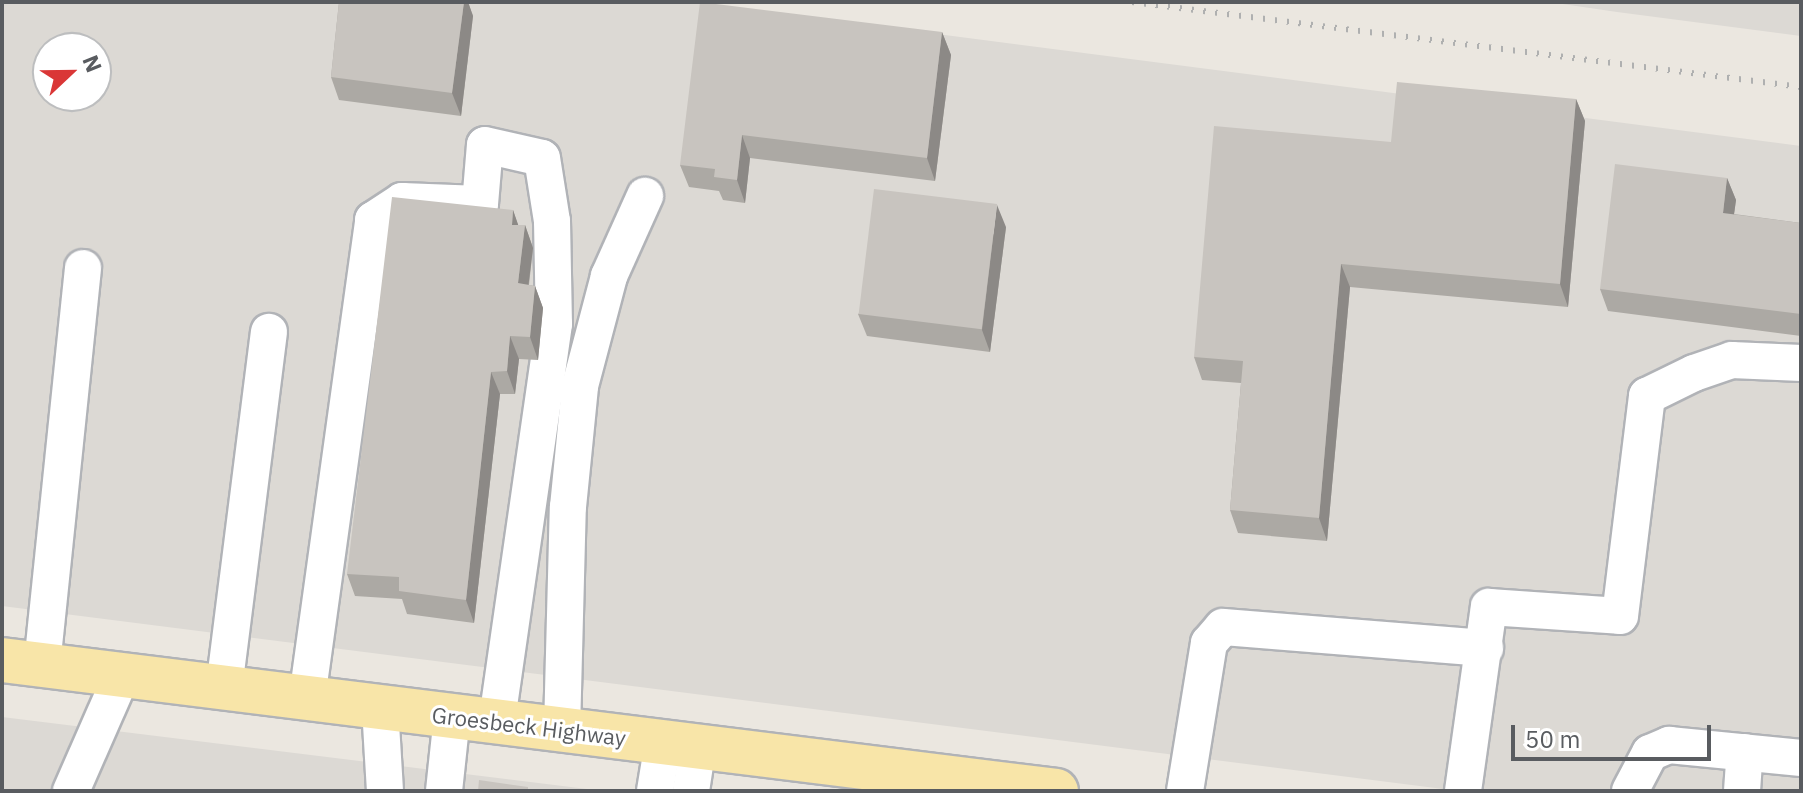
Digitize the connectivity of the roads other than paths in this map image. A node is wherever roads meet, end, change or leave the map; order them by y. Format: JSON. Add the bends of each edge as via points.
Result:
{"nodes":[{"id":1,"x":645,"y":196,"type":"dead end"},
{"id":2,"x":83,"y":268,"type":"dead end"},
{"id":3,"x":269,"y":332,"type":"dead end"},
{"id":4,"x":1801,"y":363,"type":"edge"},
{"id":5,"x":1485,"y":648,"type":"junction"},
{"id":6,"x":22,"y":663,"type":"edge"},
{"id":7,"x":122,"y":675,"type":"junction"},
{"id":8,"x":224,"y":688,"type":"junction"},
{"id":9,"x":307,"y":698,"type":"junction"},
{"id":10,"x":380,"y":707,"type":"junction"},
{"id":11,"x":452,"y":716,"type":"junction"},
{"id":12,"x":497,"y":722,"type":"junction"},
{"id":13,"x":562,"y":730,"type":"junction"},
{"id":14,"x":680,"y":744,"type":"junction"},
{"id":15,"x":1745,"y":752,"type":"junction"},
{"id":16,"x":1801,"y":758,"type":"edge"},
{"id":17,"x":881,"y":780,"type":"edge"},
{"id":18,"x":1002,"y":788,"type":"edge"},
{"id":19,"x":71,"y":791,"type":"edge"},
{"id":20,"x":385,"y":791,"type":"edge"},
{"id":21,"x":444,"y":791,"type":"edge"},
{"id":22,"x":655,"y":791,"type":"edge"},
{"id":23,"x":691,"y":791,"type":"edge"},
{"id":24,"x":1056,"y":791,"type":"edge"},
{"id":25,"x":1185,"y":791,"type":"edge"},
{"id":26,"x":1463,"y":791,"type":"edge"},
{"id":27,"x":1630,"y":791,"type":"edge"},
{"id":28,"x":1742,"y":791,"type":"edge"}],
"edges":[{"from":1,"to":13,"type":"lane","via":[[609,276],[580,386],[568,507]]},
{"from":2,"to":6,"type":"lane"},
{"from":3,"to":8,"type":"lane"},
{"from":4,"to":5,"type":"lane","via":[[1732,360],[1647,396],[1620,616],[1489,607]]},
{"from":5,"to":25,"type":"lane","via":[[1223,627],[1209,643]]},
{"from":5,"to":26,"type":"lane"},
{"from":6,"to":7,"type":"main road","name":"Groesbeck Highway"},
{"from":7,"to":8,"type":"main road","name":"Groesbeck Highway"},
{"from":7,"to":19,"type":"lane"},
{"from":8,"to":9,"type":"main road","name":"Groesbeck Highway"},
{"from":9,"to":10,"type":"main road","name":"Groesbeck Highway"},
{"from":9,"to":12,"type":"lane","via":[[373,220],[402,201],[480,204],[485,145],[542,158],[552,221],[554,324]]},
{"from":10,"to":11,"type":"main road","name":"Groesbeck Highway"},
{"from":10,"to":20,"type":"lane"},
{"from":11,"to":12,"type":"main road","name":"Groesbeck Highway"},
{"from":11,"to":21,"type":"lane"},
{"from":12,"to":13,"type":"main road","name":"Groesbeck Highway"},
{"from":13,"to":14,"type":"main road","name":"Groesbeck Highway"},
{"from":14,"to":17,"type":"main road","name":"Groesbeck Highway"},
{"from":14,"to":22,"type":"lane"},
{"from":14,"to":23,"type":"lane"},
{"from":15,"to":16,"type":"lane"},
{"from":15,"to":27,"type":"lane","via":[[1669,745],[1650,753]]},
{"from":15,"to":28,"type":"lane"},
{"from":17,"to":18,"type":"main road","name":"Groesbeck Highway"},
{"from":18,"to":24,"type":"main road","name":"Groesbeck Highway"}]}
